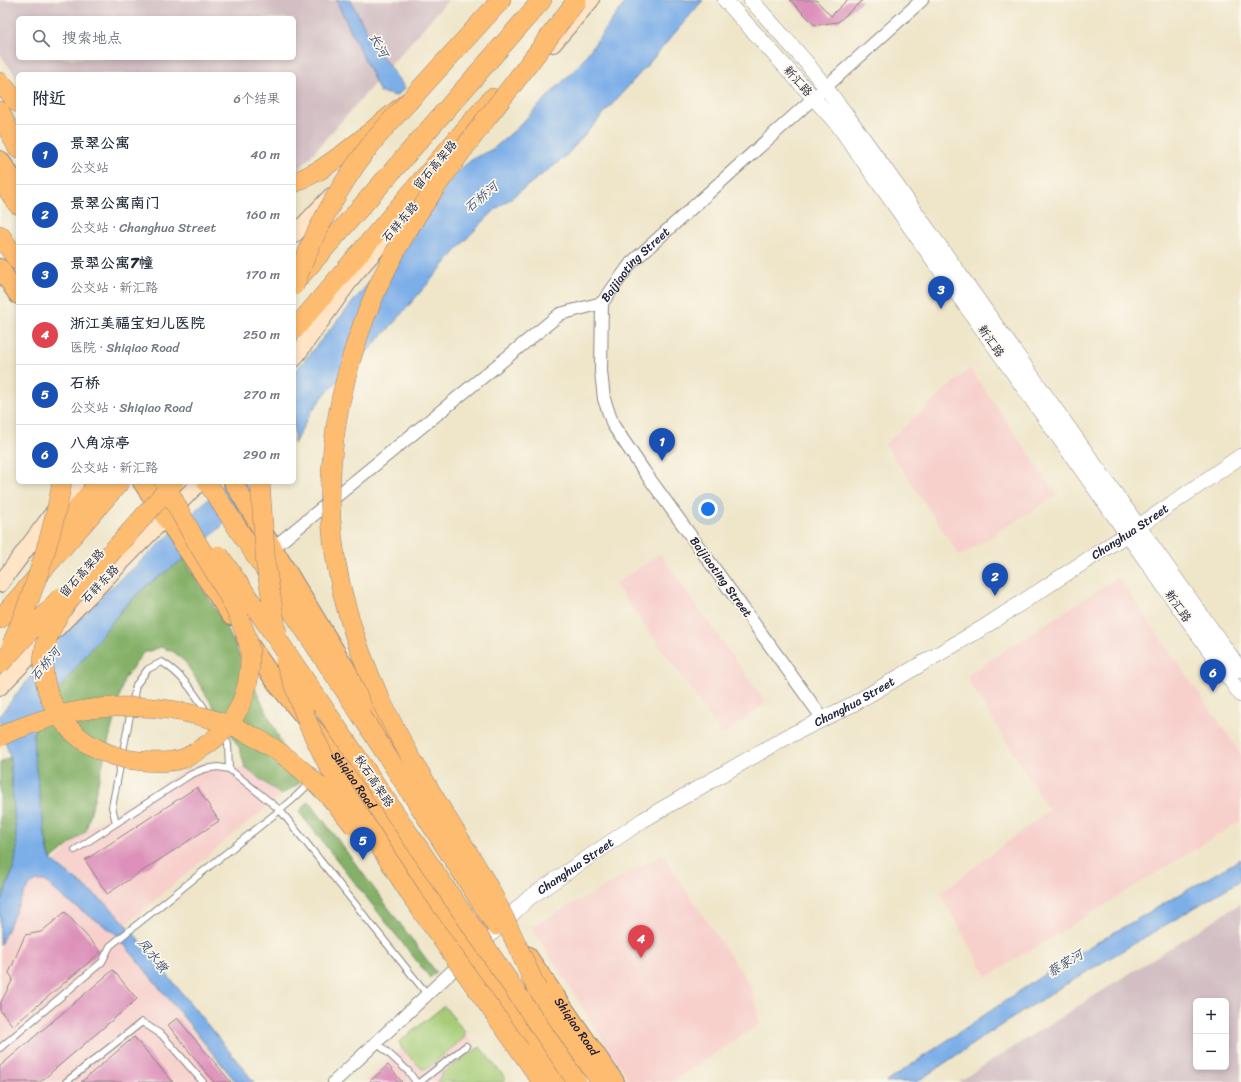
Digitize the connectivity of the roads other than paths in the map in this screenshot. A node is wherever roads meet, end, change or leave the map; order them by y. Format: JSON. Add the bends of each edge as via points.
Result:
{"nodes":[{"id":1,"x":501,"y":0,"type":"edge"},
{"id":2,"x":505,"y":0,"type":"edge"},
{"id":3,"x":542,"y":0,"type":"edge"},
{"id":4,"x":576,"y":0,"type":"edge"},
{"id":5,"x":591,"y":0,"type":"edge"},
{"id":6,"x":725,"y":0,"type":"edge"},
{"id":7,"x":751,"y":0,"type":"edge"},
{"id":8,"x":922,"y":0,"type":"edge"},
{"id":9,"x":0,"y":82,"type":"edge"},
{"id":10,"x":825,"y":87,"type":"junction"},
{"id":11,"x":813,"y":98,"type":"junction"},
{"id":12,"x":411,"y":99,"type":"junction"},
{"id":13,"x":16,"y":101,"type":"edge"},
{"id":14,"x":0,"y":111,"type":"edge"},
{"id":15,"x":16,"y":145,"type":"edge"},
{"id":16,"x":0,"y":160,"type":"edge"},
{"id":17,"x":0,"y":180,"type":"edge"},
{"id":18,"x":296,"y":182,"type":"edge"},
{"id":19,"x":16,"y":183,"type":"edge"},
{"id":20,"x":16,"y":202,"type":"edge"},
{"id":21,"x":296,"y":233,"type":"edge"},
{"id":22,"x":0,"y":235,"type":"edge"},
{"id":23,"x":16,"y":258,"type":"edge"},
{"id":24,"x":0,"y":268,"type":"edge"},
{"id":25,"x":296,"y":280,"type":"edge"},
{"id":26,"x":296,"y":282,"type":"edge"},
{"id":27,"x":16,"y":292,"type":"edge"},
{"id":28,"x":602,"y":303,"type":"junction"},
{"id":29,"x":296,"y":328,"type":"edge"},
{"id":30,"x":296,"y":356,"type":"edge"},
{"id":31,"x":1241,"y":456,"type":"edge"},
{"id":32,"x":62,"y":484,"type":"edge"},
{"id":33,"x":75,"y":484,"type":"edge"},
{"id":34,"x":97,"y":484,"type":"edge"},
{"id":35,"x":118,"y":484,"type":"edge"},
{"id":36,"x":143,"y":484,"type":"edge"},
{"id":37,"x":162,"y":484,"type":"edge"},
{"id":38,"x":169,"y":484,"type":"edge"},
{"id":39,"x":198,"y":484,"type":"edge"},
{"id":40,"x":209,"y":484,"type":"edge"},
{"id":41,"x":214,"y":484,"type":"edge"},
{"id":42,"x":234,"y":484,"type":"edge"},
{"id":43,"x":260,"y":484,"type":"edge"},
{"id":44,"x":168,"y":489,"type":"edge"},
{"id":45,"x":168,"y":489,"type":"edge"},
{"id":46,"x":229,"y":514,"type":"junction"},
{"id":47,"x":169,"y":523,"type":"junction"},
{"id":48,"x":1133,"y":530,"type":"junction"},
{"id":49,"x":273,"y":548,"type":"junction"},
{"id":50,"x":0,"y":584,"type":"edge"},
{"id":51,"x":0,"y":608,"type":"edge"},
{"id":52,"x":0,"y":619,"type":"edge"},
{"id":53,"x":0,"y":664,"type":"edge"},
{"id":54,"x":0,"y":671,"type":"edge"},
{"id":55,"x":1241,"y":671,"type":"edge"},
{"id":56,"x":0,"y":687,"type":"edge"},
{"id":57,"x":1241,"y":695,"type":"edge"},
{"id":58,"x":823,"y":719,"type":"junction"},
{"id":59,"x":0,"y":737,"type":"edge"},
{"id":60,"x":337,"y":757,"type":"junction"},
{"id":61,"x":229,"y":769,"type":"junction"},
{"id":62,"x":322,"y":772,"type":"dead end"},
{"id":63,"x":316,"y":777,"type":"dead end"},
{"id":64,"x":280,"y":810,"type":"junction"},
{"id":65,"x":116,"y":823,"type":"junction"},
{"id":66,"x":75,"y":850,"type":"dead end"},
{"id":67,"x":414,"y":900,"type":"junction"},
{"id":68,"x":504,"y":922,"type":"junction"},
{"id":69,"x":472,"y":952,"type":"junction"},
{"id":70,"x":537,"y":989,"type":"junction"},
{"id":71,"x":427,"y":994,"type":"junction"},
{"id":72,"x":376,"y":1042,"type":"junction"},
{"id":73,"x":466,"y":1046,"type":"dead end"},
{"id":74,"x":0,"y":1048,"type":"edge"},
{"id":75,"x":66,"y":1082,"type":"edge"},
{"id":76,"x":203,"y":1082,"type":"edge"},
{"id":77,"x":334,"y":1082,"type":"edge"},
{"id":78,"x":416,"y":1082,"type":"edge"},
{"id":79,"x":420,"y":1082,"type":"edge"},
{"id":80,"x":542,"y":1082,"type":"edge"},
{"id":81,"x":560,"y":1082,"type":"edge"},
{"id":82,"x":576,"y":1082,"type":"edge"},
{"id":83,"x":601,"y":1082,"type":"edge"},
{"id":84,"x":615,"y":1082,"type":"edge"}],
"edges":[{"from":1,"to":12,"type":"highway"},
{"from":2,"to":21,"type":"main road","via":[[420,104]]},
{"from":3,"to":26,"type":"highway","bridge":true},
{"from":4,"to":29,"type":"highway","name":"留石高架路","bridge":true},
{"from":4,"to":70,"type":"highway","bridge":true,"via":[[456,159],[418,214],[381,281],[366,315],[345,386],[332,456],[330,493],[336,558],[343,590],[364,659],[380,700],[436,802],[485,881]]},
{"from":5,"to":30,"type":"main road","name":"石祥东路","via":[[354,275]]},
{"from":6,"to":11,"type":"street","name":"新汇路"},
{"from":7,"to":10,"type":"street","name":"新汇路"},
{"from":8,"to":10,"type":"street","name":"Baijiaoting Street"},
{"from":9,"to":13,"type":"highway"},
{"from":10,"to":11,"type":"street","name":"Baijiaoting Street"},
{"from":10,"to":48,"type":"street","name":"新汇路"},
{"from":11,"to":28,"type":"street","name":"Baijiaoting Street","via":[[631,264]]},
{"from":11,"to":48,"type":"street","name":"新汇路","via":[[838,125]]},
{"from":12,"to":18,"type":"highway","bridge":true,"via":[[347,151],[320,170]]},
{"from":12,"to":25,"type":"highway","bridge":true,"via":[[357,164],[315,238]]},
{"from":14,"to":15,"type":"highway"},
{"from":16,"to":19,"type":"main road"},
{"from":17,"to":20,"type":"highway"},
{"from":22,"to":23,"type":"highway"},
{"from":24,"to":27,"type":"main road"},
{"from":28,"to":49,"type":"street","via":[[560,314]]},
{"from":28,"to":58,"type":"street","name":"Baijiaoting Street","via":[[601,371],[604,398],[613,424],[644,471]]},
{"from":31,"to":48,"type":"street","name":"Changhua Street"},
{"from":32,"to":54,"type":"highway","bridge":true,"via":[[44,560]]},
{"from":33,"to":50,"type":"main road"},
{"from":34,"to":51,"type":"highway","bridge":true,"via":[[27,569]]},
{"from":35,"to":52,"type":"highway","bridge":true},
{"from":36,"to":47,"type":"main road","name":"Shiqiao Road"},
{"from":37,"to":53,"type":"highway","name":"留石高架路","bridge":true},
{"from":38,"to":82,"type":"highway","name":"秋石高架路","bridge":true},
{"from":39,"to":47,"type":"main road","name":"石祥东路"},
{"from":40,"to":46,"type":"highway","name":"秋石高架路"},
{"from":41,"to":46,"type":"highway"},
{"from":42,"to":49,"type":"main road","name":"Shiqiao Road"},
{"from":43,"to":67,"type":"highway","bridge":true,"via":[[270,599],[296,693],[329,767]]},
{"from":44,"to":45,"type":"highway","bridge":true,"via":[[237,612],[250,650],[250,668],[243,699],[227,728],[199,750],[182,758],[140,762],[103,753],[69,729],[55,708],[46,687],[43,669],[45,647],[57,616]]},
{"from":46,"to":70,"type":"highway","name":"秋石高架路","bridge":true},
{"from":47,"to":56,"type":"main road","name":"石祥东路"},
{"from":47,"to":60,"type":"main road","name":"Shiqiao Road","via":[[277,684]]},
{"from":48,"to":55,"type":"street","name":"新汇路"},
{"from":48,"to":57,"type":"street","name":"新汇路"},
{"from":48,"to":58,"type":"street","name":"Changhua Street","via":[[981,629]]},
{"from":49,"to":68,"type":"main road","name":"Shiqiao Road","via":[[459,854]]},
{"from":58,"to":68,"type":"street","name":"Changhua Street","via":[[785,738],[643,820],[529,898]]},
{"from":59,"to":67,"type":"highway","bridge":true,"via":[[54,715],[127,706],[182,712],[239,729],[266,744],[312,779],[334,800]]},
{"from":60,"to":62,"type":"lane"},
{"from":60,"to":69,"type":"main road","name":"Shiqiao Road"},
{"from":61,"to":64,"type":"lane"},
{"from":61,"to":65,"type":"lane","via":[[204,769],[190,775]]},
{"from":61,"to":65,"type":"lane","via":[[228,744],[187,683],[175,670],[162,662],[148,669],[136,685],[112,807]]},
{"from":63,"to":64,"type":"lane"},
{"from":64,"to":71,"type":"lane"},
{"from":64,"to":74,"type":"lane","via":[[110,946],[102,962]]},
{"from":65,"to":66,"type":"lane"},
{"from":67,"to":80,"type":"highway","bridge":true},
{"from":68,"to":69,"type":"street","name":"Changhua Street"},
{"from":68,"to":84,"type":"main road","name":"Shiqiao Road"},
{"from":69,"to":71,"type":"street"},
{"from":69,"to":81,"type":"main road","name":"Shiqiao Road"},
{"from":70,"to":83,"type":"highway","name":"秋石高架路"},
{"from":71,"to":72,"type":"street"},
{"from":72,"to":77,"type":"street"},
{"from":72,"to":78,"type":"lane","via":[[408,1071]]},
{"from":73,"to":79,"type":"lane"},
{"from":75,"to":76,"type":"lane","via":[[142,1022],[162,1035]]}]}
